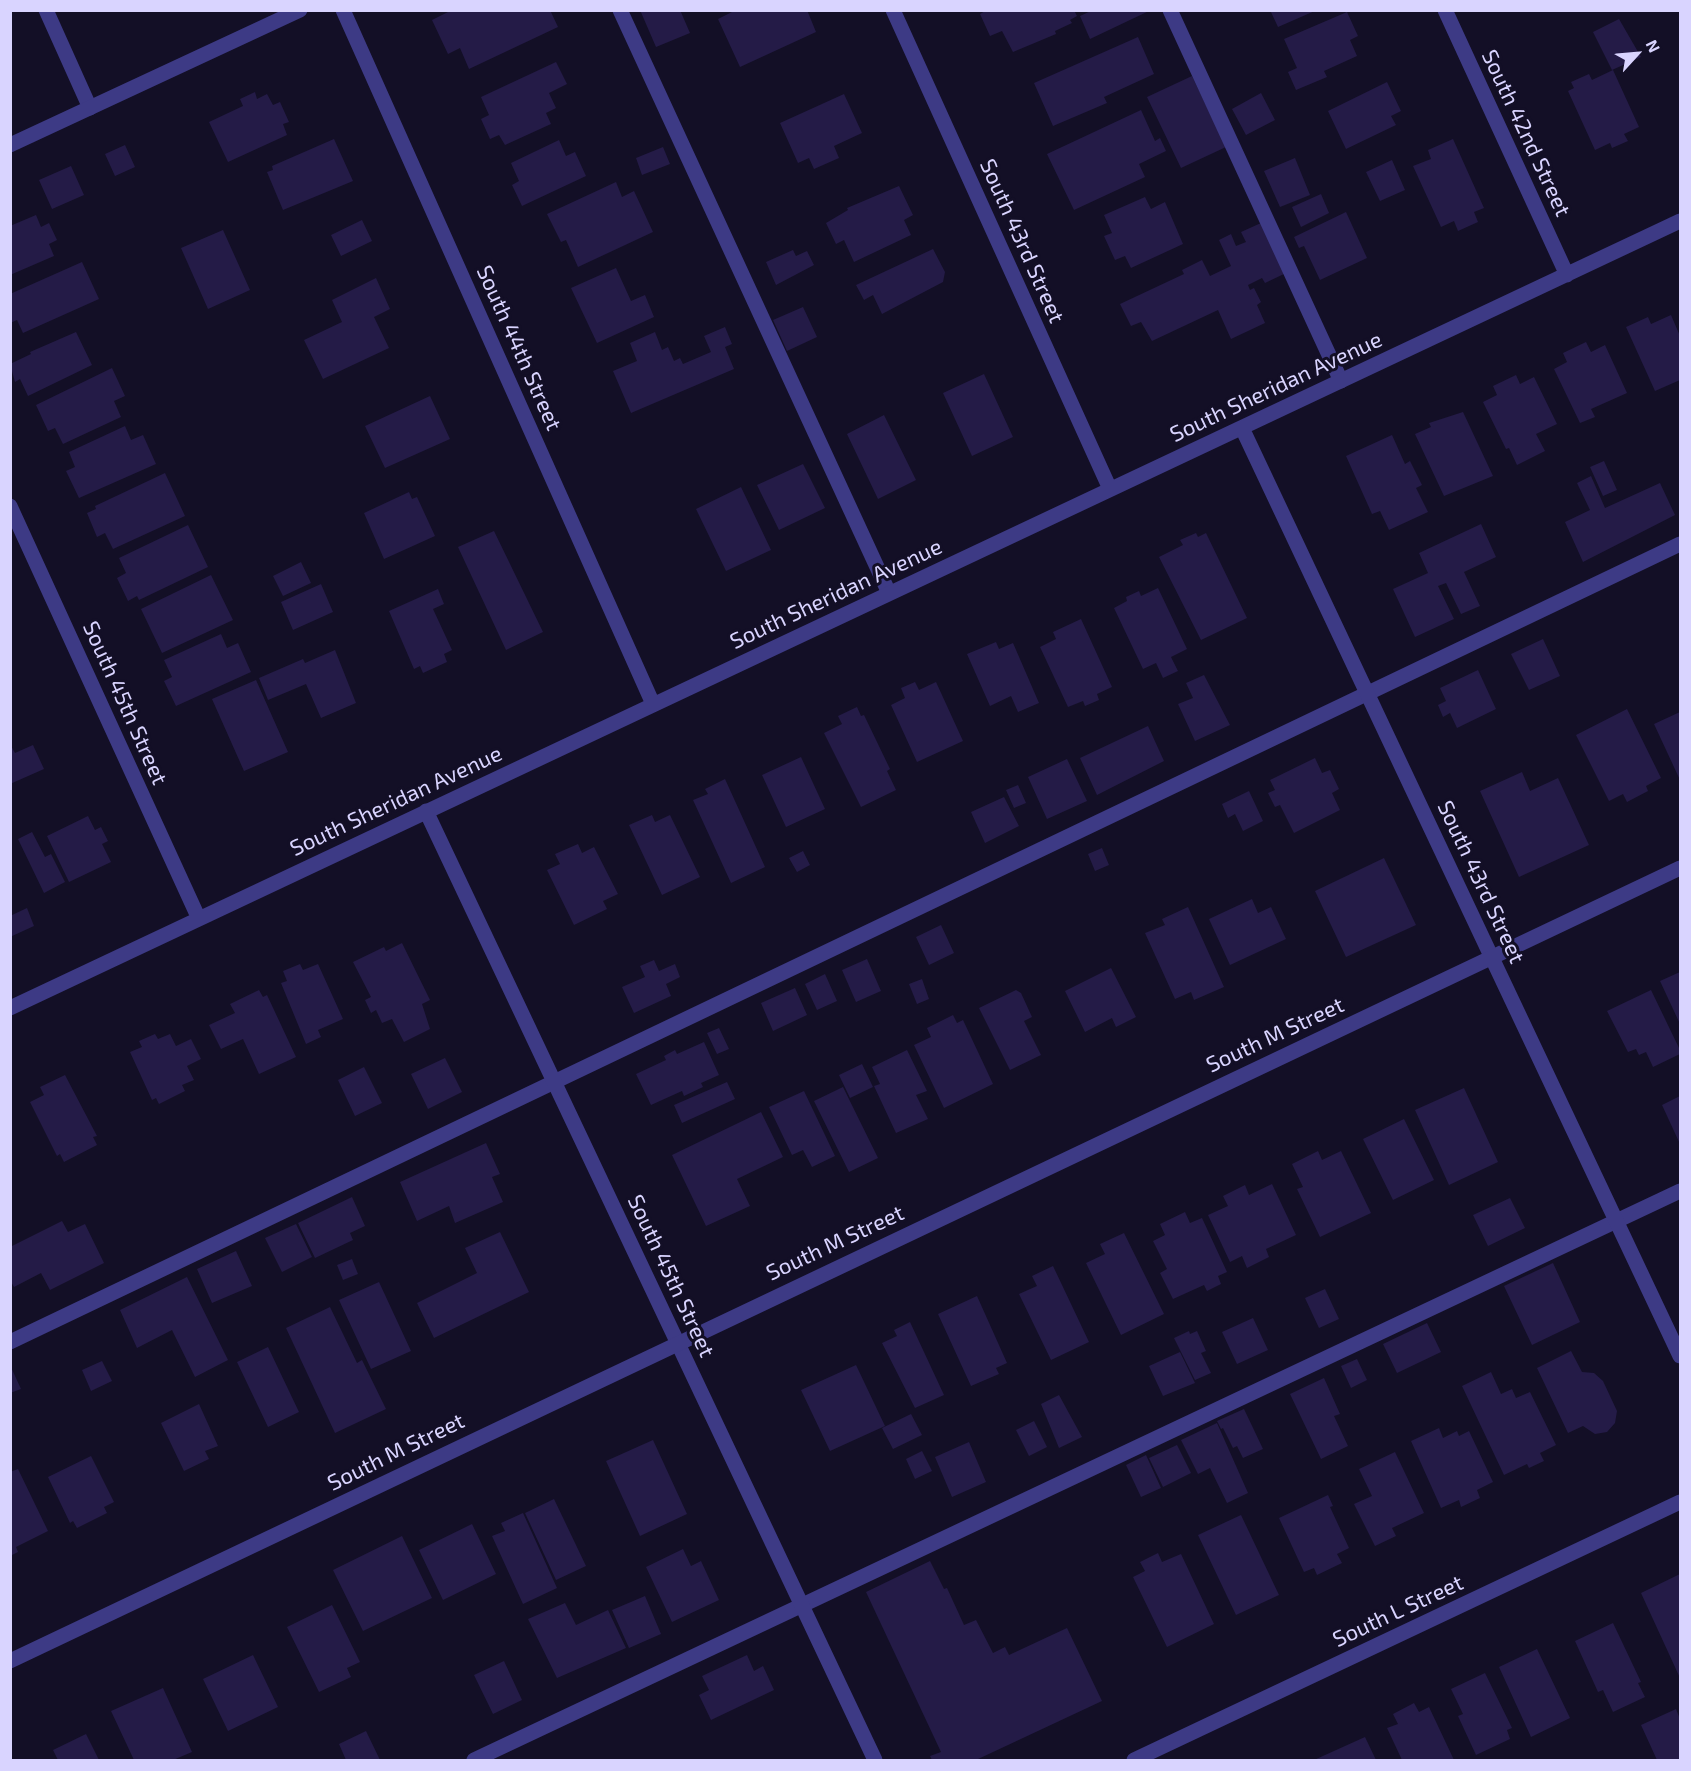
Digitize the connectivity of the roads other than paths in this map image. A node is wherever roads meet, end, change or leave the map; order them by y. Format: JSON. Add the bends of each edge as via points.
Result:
{"nodes":[{"id":1,"x":46,"y":10,"type":"edge"},
{"id":2,"x":300,"y":10,"type":"edge"},
{"id":3,"x":343,"y":10,"type":"edge"},
{"id":4,"x":620,"y":10,"type":"edge"},
{"id":5,"x":893,"y":10,"type":"edge"},
{"id":6,"x":1170,"y":10,"type":"edge"},
{"id":7,"x":1445,"y":10,"type":"edge"},
{"id":8,"x":90,"y":108,"type":"junction"},
{"id":9,"x":10,"y":145,"type":"edge"},
{"id":10,"x":1680,"y":221,"type":"edge"},
{"id":11,"x":1566,"y":275,"type":"junction"},
{"id":12,"x":1341,"y":381,"type":"junction"},
{"id":13,"x":1242,"y":428,"type":"junction"},
{"id":14,"x":1110,"y":489,"type":"junction"},
{"id":15,"x":10,"y":506,"type":"edge"},
{"id":16,"x":1680,"y":544,"type":"edge"},
{"id":17,"x":889,"y":594,"type":"junction"},
{"id":18,"x":1367,"y":694,"type":"junction"},
{"id":19,"x":653,"y":704,"type":"junction"},
{"id":20,"x":426,"y":811,"type":"junction"},
{"id":21,"x":1680,"y":868,"type":"edge"},
{"id":22,"x":199,"y":919,"type":"junction"},
{"id":23,"x":1492,"y":958,"type":"junction"},
{"id":24,"x":10,"y":1008,"type":"edge"},
{"id":25,"x":555,"y":1082,"type":"junction"},
{"id":26,"x":1680,"y":1191,"type":"edge"},
{"id":27,"x":1617,"y":1221,"type":"junction"},
{"id":28,"x":10,"y":1342,"type":"edge"},
{"id":29,"x":678,"y":1342,"type":"junction"},
{"id":30,"x":1680,"y":1356,"type":"edge"},
{"id":31,"x":1680,"y":1502,"type":"edge"},
{"id":32,"x":802,"y":1605,"type":"junction"},
{"id":33,"x":10,"y":1661,"type":"edge"},
{"id":34,"x":474,"y":1761,"type":"edge"},
{"id":35,"x":875,"y":1761,"type":"edge"},
{"id":36,"x":1134,"y":1761,"type":"edge"}],
"edges":[{"from":1,"to":8,"type":"street"},
{"from":2,"to":8,"type":"street"},
{"from":3,"to":19,"type":"street","name":"South 44th Street"},
{"from":4,"to":17,"type":"street"},
{"from":5,"to":14,"type":"street","name":"South 43rd Street"},
{"from":6,"to":12,"type":"street"},
{"from":7,"to":11,"type":"street","name":"South 42nd Street"},
{"from":8,"to":9,"type":"street"},
{"from":10,"to":11,"type":"street","name":"South Sheridan Avenue"},
{"from":11,"to":12,"type":"street","name":"South Sheridan Avenue"},
{"from":12,"to":13,"type":"street","name":"South Sheridan Avenue"},
{"from":13,"to":14,"type":"street","name":"South Sheridan Avenue"},
{"from":13,"to":18,"type":"street","name":"South 43rd Street"},
{"from":14,"to":17,"type":"street","name":"South Sheridan Avenue"},
{"from":15,"to":22,"type":"street","name":"South 45th Street"},
{"from":16,"to":18,"type":"street"},
{"from":17,"to":19,"type":"street","name":"South Sheridan Avenue"},
{"from":18,"to":23,"type":"street","name":"South 43rd Street"},
{"from":18,"to":25,"type":"street"},
{"from":19,"to":20,"type":"street","name":"South Sheridan Avenue"},
{"from":20,"to":22,"type":"street","name":"South Sheridan Avenue"},
{"from":20,"to":25,"type":"street","name":"South 45th Street"},
{"from":21,"to":23,"type":"street","name":"South M Street"},
{"from":22,"to":24,"type":"street","name":"South Sheridan Avenue"},
{"from":23,"to":27,"type":"street","name":"South 43rd Street"},
{"from":23,"to":29,"type":"street","name":"South M Street"},
{"from":25,"to":28,"type":"street"},
{"from":25,"to":29,"type":"street","name":"South 45th Street"},
{"from":26,"to":27,"type":"street"},
{"from":27,"to":30,"type":"street","name":"South 43rd Street"},
{"from":27,"to":32,"type":"street"},
{"from":29,"to":32,"type":"street","name":"South 45th Street"},
{"from":29,"to":33,"type":"street","name":"South M Street"},
{"from":31,"to":36,"type":"street","name":"South L Street"},
{"from":32,"to":34,"type":"street"},
{"from":32,"to":35,"type":"street","name":"South 45th Street"}]}
